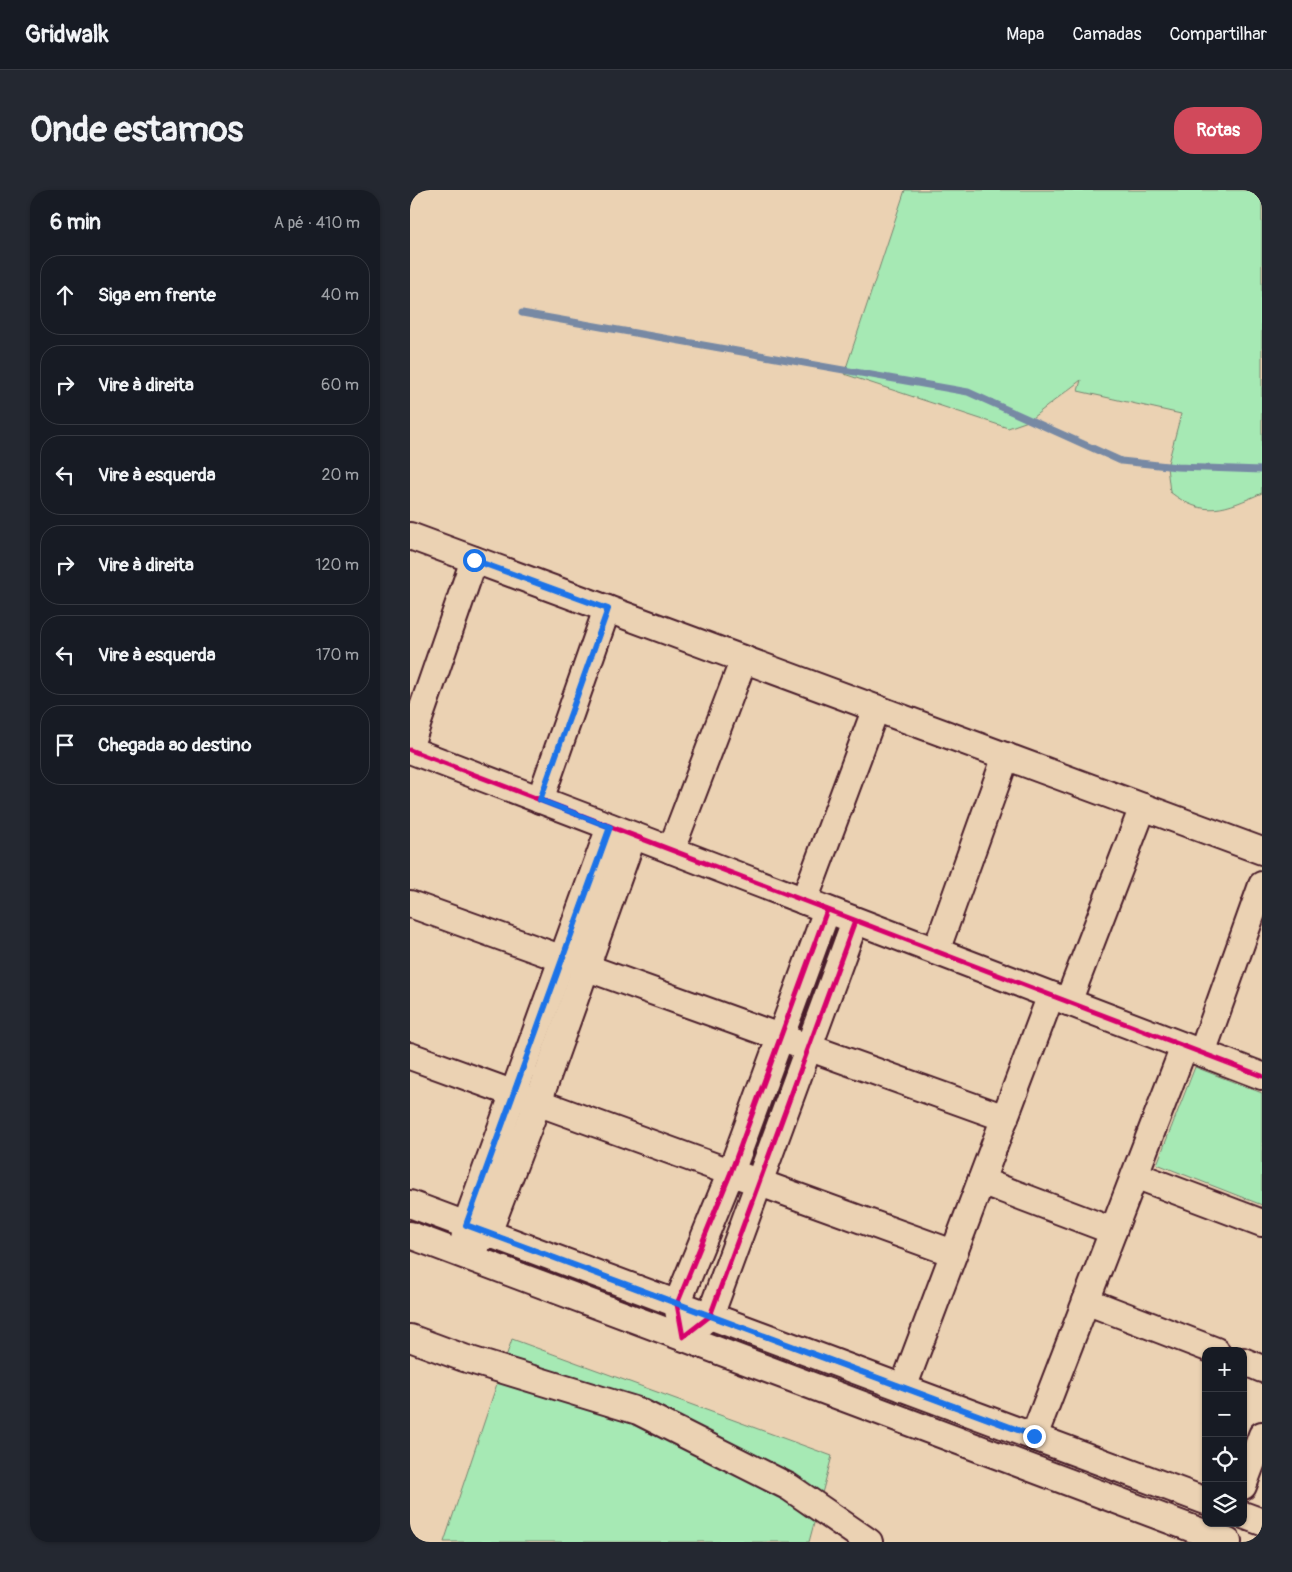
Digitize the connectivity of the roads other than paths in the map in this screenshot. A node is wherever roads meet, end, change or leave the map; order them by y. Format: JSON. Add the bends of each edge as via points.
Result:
{"nodes":[{"id":1,"x":410,"y":536,"type":"edge"},
{"id":2,"x":474,"y":560,"type":"junction"},
{"id":3,"x":608,"y":609,"type":"junction"},
{"id":4,"x":744,"y":659,"type":"junction"},
{"id":5,"x":876,"y":708,"type":"junction"},
{"id":6,"x":410,"y":745,"type":"edge"},
{"id":7,"x":410,"y":750,"type":"edge"},
{"id":8,"x":1006,"y":756,"type":"junction"},
{"id":9,"x":540,"y":800,"type":"junction"},
{"id":10,"x":1143,"y":807,"type":"junction"},
{"id":11,"x":622,"y":831,"type":"junction"},
{"id":12,"x":672,"y":850,"type":"junction"},
{"id":13,"x":1262,"y":851,"type":"edge"},
{"id":14,"x":1262,"y":885,"type":"edge"},
{"id":15,"x":410,"y":904,"type":"edge"},
{"id":16,"x":815,"y":906,"type":"junction"},
{"id":17,"x":856,"y":921,"type":"junction"},
{"id":18,"x":936,"y":951,"type":"junction"},
{"id":19,"x":562,"y":958,"type":"junction"},
{"id":20,"x":587,"y":968,"type":"junction"},
{"id":21,"x":1059,"y":999,"type":"junction"},
{"id":22,"x":780,"y":1036,"type":"junction"},
{"id":23,"x":809,"y":1047,"type":"junction"},
{"id":24,"x":1193,"y":1050,"type":"junction"},
{"id":25,"x":410,"y":1056,"type":"edge"},
{"id":26,"x":1262,"y":1076,"type":"edge"},
{"id":27,"x":513,"y":1093,"type":"junction"},
{"id":28,"x":538,"y":1102,"type":"junction"},
{"id":29,"x":1005,"y":1118,"type":"junction"},
{"id":30,"x":732,"y":1172,"type":"junction"},
{"id":31,"x":1135,"y":1175,"type":"junction"},
{"id":32,"x":981,"y":1181,"type":"junction"},
{"id":33,"x":760,"y":1183,"type":"junction"},
{"id":34,"x":410,"y":1204,"type":"edge"},
{"id":35,"x":1262,"y":1223,"type":"edge"},
{"id":36,"x":477,"y":1229,"type":"junction"},
{"id":37,"x":1113,"y":1231,"type":"junction"},
{"id":38,"x":410,"y":1235,"type":"edge"},
{"id":39,"x":954,"y":1253,"type":"junction"},
{"id":40,"x":462,"y":1255,"type":"junction"},
{"id":41,"x":1086,"y":1301,"type":"junction"},
{"id":42,"x":677,"y":1304,"type":"junction"},
{"id":43,"x":710,"y":1316,"type":"junction"},
{"id":44,"x":683,"y":1337,"type":"junction"},
{"id":45,"x":410,"y":1338,"type":"edge"},
{"id":46,"x":1206,"y":1347,"type":"edge"},
{"id":47,"x":1247,"y":1363,"type":"edge"},
{"id":48,"x":1262,"y":1369,"type":"edge"},
{"id":49,"x":903,"y":1388,"type":"junction"},
{"id":50,"x":1262,"y":1435,"type":"edge"},
{"id":51,"x":1034,"y":1436,"type":"junction"},
{"id":52,"x":1244,"y":1482,"type":"edge"},
{"id":53,"x":1202,"y":1499,"type":"edge"},
{"id":54,"x":1247,"y":1516,"type":"edge"},
{"id":55,"x":1262,"y":1522,"type":"edge"},
{"id":56,"x":869,"y":1542,"type":"edge"},
{"id":57,"x":1228,"y":1542,"type":"edge"}],
"edges":[{"from":1,"to":2,"type":"street"},
{"from":2,"to":3,"type":"street"},
{"from":2,"to":6,"type":"street"},
{"from":3,"to":4,"type":"street"},
{"from":3,"to":9,"type":"street"},
{"from":4,"to":5,"type":"street"},
{"from":4,"to":12,"type":"street"},
{"from":5,"to":8,"type":"street"},
{"from":5,"to":16,"type":"street"},
{"from":7,"to":9,"type":"street"},
{"from":8,"to":10,"type":"street"},
{"from":8,"to":18,"type":"street"},
{"from":9,"to":11,"type":"street"},
{"from":10,"to":13,"type":"street"},
{"from":10,"to":21,"type":"street"},
{"from":11,"to":12,"type":"street"},
{"from":11,"to":19,"type":"street"},
{"from":11,"to":20,"type":"street"},
{"from":12,"to":16,"type":"street"},
{"from":14,"to":24,"type":"street"},
{"from":15,"to":19,"type":"street"},
{"from":16,"to":17,"type":"street"},
{"from":16,"to":22,"type":"street"},
{"from":17,"to":18,"type":"street"},
{"from":17,"to":23,"type":"street"},
{"from":18,"to":21,"type":"street"},
{"from":19,"to":20,"type":"street"},
{"from":19,"to":27,"type":"street"},
{"from":20,"to":22,"type":"street"},
{"from":20,"to":28,"type":"street"},
{"from":21,"to":24,"type":"street"},
{"from":21,"to":29,"type":"street"},
{"from":22,"to":23,"type":"street"},
{"from":22,"to":30,"type":"street"},
{"from":23,"to":29,"type":"street"},
{"from":23,"to":33,"type":"street"},
{"from":24,"to":26,"type":"street"},
{"from":24,"to":31,"type":"street"},
{"from":25,"to":27,"type":"street"},
{"from":27,"to":28,"type":"street"},
{"from":27,"to":36,"type":"street"},
{"from":28,"to":30,"type":"street"},
{"from":28,"to":36,"type":"street"},
{"from":29,"to":32,"type":"street"},
{"from":30,"to":33,"type":"street"},
{"from":30,"to":42,"type":"street"},
{"from":31,"to":35,"type":"street"},
{"from":31,"to":37,"type":"street"},
{"from":32,"to":37,"type":"street"},
{"from":32,"to":39,"type":"street"},
{"from":33,"to":39,"type":"street"},
{"from":33,"to":43,"type":"street"},
{"from":34,"to":36,"type":"street"},
{"from":36,"to":40,"type":"street"},
{"from":36,"to":42,"type":"street"},
{"from":37,"to":41,"type":"street"},
{"from":38,"to":40,"type":"street"},
{"from":39,"to":49,"type":"street"},
{"from":40,"to":44,"type":"street"},
{"from":41,"to":46,"type":"street"},
{"from":41,"to":51,"type":"street"},
{"from":42,"to":43,"type":"street"},
{"from":42,"to":44,"type":"street"},
{"from":43,"to":44,"type":"street"},
{"from":43,"to":49,"type":"street"},
{"from":44,"to":57,"type":"street"},
{"from":45,"to":56,"type":"street","via":[[638,1412],[789,1487]]},
{"from":47,"to":48,"type":"street"},
{"from":49,"to":51,"type":"street"},
{"from":50,"to":52,"type":"street"},
{"from":51,"to":53,"type":"street"},
{"from":54,"to":55,"type":"street"}]}
